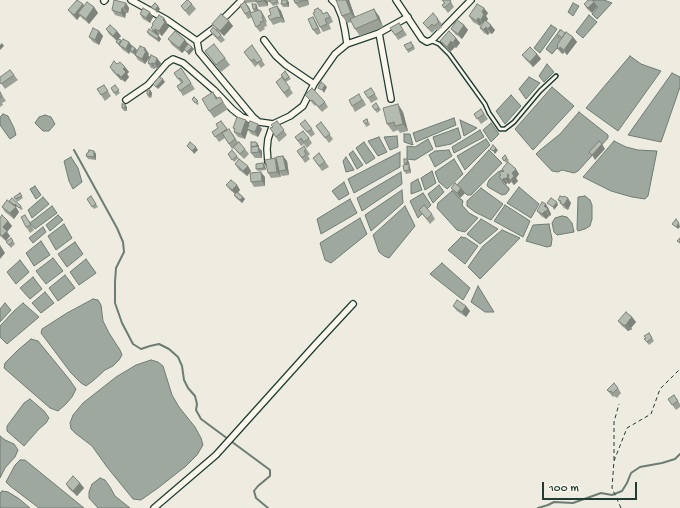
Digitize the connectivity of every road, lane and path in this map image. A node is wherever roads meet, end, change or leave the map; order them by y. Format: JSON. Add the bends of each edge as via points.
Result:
{"nodes":[{"id":1,"x":131,"y":0,"type":"edge"},
{"id":2,"x":242,"y":0,"type":"edge"},
{"id":3,"x":332,"y":0,"type":"edge"},
{"id":4,"x":396,"y":0,"type":"edge"},
{"id":5,"x":471,"y":0,"type":"edge"},
{"id":6,"x":408,"y":17,"type":"junction"},
{"id":7,"x":380,"y":33,"type":"junction"},
{"id":8,"x":264,"y":40,"type":"dead end"},
{"id":9,"x":432,"y":40,"type":"junction"},
{"id":10,"x":197,"y":41,"type":"junction"},
{"id":11,"x":347,"y":44,"type":"junction"},
{"id":12,"x":556,"y":76,"type":"dead end"},
{"id":13,"x":314,"y":84,"type":"junction"},
{"id":14,"x":391,"y":99,"type":"dead end"},
{"id":15,"x":126,"y":100,"type":"dead end"},
{"id":16,"x":259,"y":122,"type":"junction"},
{"id":17,"x":273,"y":124,"type":"junction"},
{"id":18,"x":268,"y":162,"type":"edge"},
{"id":19,"x":354,"y":304,"type":"dead end"},
{"id":20,"x":680,"y":369,"type":"edge"},
{"id":21,"x":619,"y":404,"type":"dead end"},
{"id":22,"x":614,"y":461,"type":"junction"},
{"id":23,"x":154,"y":508,"type":"edge"},
{"id":24,"x":621,"y":508,"type":"edge"}],
"edges":[{"from":1,"to":10,"type":"street","via":[[167,20]]},
{"from":2,"to":10,"type":"street"},
{"from":3,"to":11,"type":"street","via":[[342,17]]},
{"from":4,"to":6,"type":"street"},
{"from":5,"to":9,"type":"street"},
{"from":6,"to":7,"type":"street"},
{"from":6,"to":9,"type":"street","via":[[422,39],[427,42]]},
{"from":7,"to":11,"type":"street"},
{"from":7,"to":14,"type":"street"},
{"from":8,"to":13,"type":"street","via":[[286,65]]},
{"from":9,"to":12,"type":"lane","via":[[449,54],[500,129],[505,129],[514,122]]},
{"from":10,"to":16,"type":"street","via":[[199,52]]},
{"from":11,"to":13,"type":"street","via":[[335,54]]},
{"from":13,"to":17,"type":"street","via":[[303,106]]},
{"from":15,"to":16,"type":"street","via":[[148,85],[173,59],[183,63],[242,117]]},
{"from":16,"to":17,"type":"street"},
{"from":17,"to":18,"type":"street","via":[[268,138]]},
{"from":19,"to":23,"type":"street","via":[[216,455]]},
{"from":20,"to":22,"type":"path","via":[[660,389],[651,414],[627,428]]},
{"from":21,"to":22,"type":"path","via":[[614,422]]},
{"from":22,"to":24,"type":"path","via":[[612,488]]}]}
